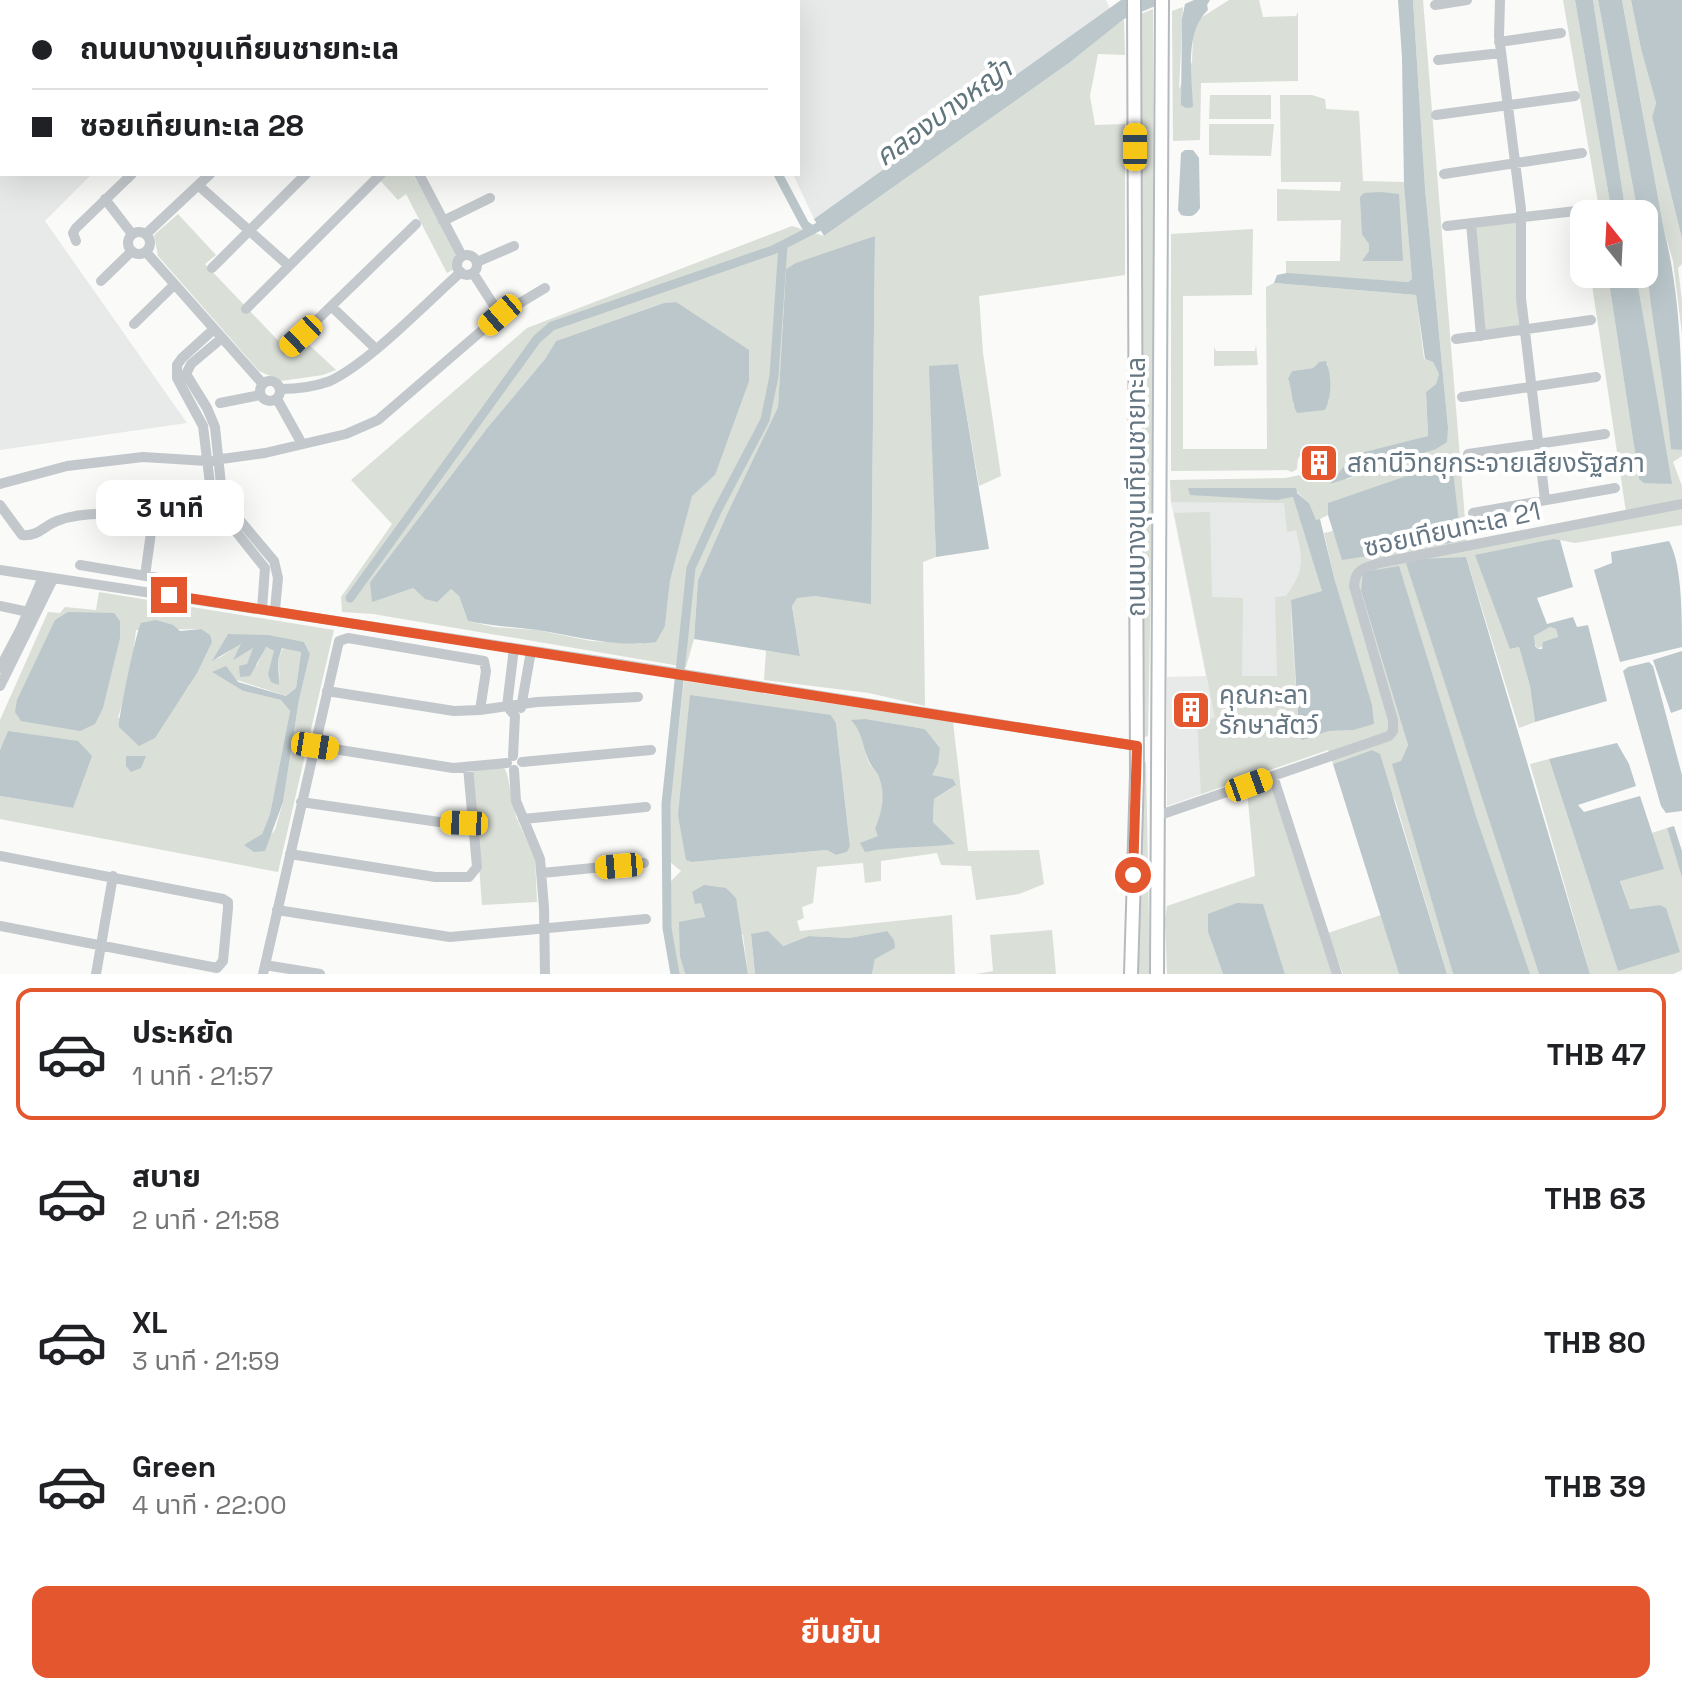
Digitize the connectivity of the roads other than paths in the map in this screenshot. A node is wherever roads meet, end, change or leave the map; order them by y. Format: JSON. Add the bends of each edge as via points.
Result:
{"nodes":[{"id":1,"x":1134,"y":0,"type":"edge"},
{"id":2,"x":1162,"y":0,"type":"edge"},
{"id":3,"x":1467,"y":0,"type":"edge"},
{"id":4,"x":1500,"y":0,"type":"edge"},
{"id":5,"x":1435,"y":5,"type":"dead end"},
{"id":6,"x":1561,"y":33,"type":"dead end"},
{"id":7,"x":1500,"y":47,"type":"junction"},
{"id":8,"x":1438,"y":60,"type":"dead end"},
{"id":9,"x":1575,"y":96,"type":"dead end"},
{"id":10,"x":1508,"y":105,"type":"junction"},
{"id":11,"x":1436,"y":115,"type":"dead end"},
{"id":12,"x":1582,"y":153,"type":"dead end"},
{"id":13,"x":1515,"y":164,"type":"junction"},
{"id":14,"x":1444,"y":174,"type":"dead end"},
{"id":15,"x":130,"y":176,"type":"edge"},
{"id":16,"x":208,"y":176,"type":"edge"},
{"id":17,"x":304,"y":176,"type":"edge"},
{"id":18,"x":379,"y":176,"type":"edge"},
{"id":19,"x":421,"y":176,"type":"edge"},
{"id":20,"x":198,"y":185,"type":"junction"},
{"id":21,"x":490,"y":198,"type":"dead end"},
{"id":22,"x":105,"y":199,"type":"junction"},
{"id":23,"x":1570,"y":212,"type":"edge"},
{"id":24,"x":1521,"y":217,"type":"junction"},
{"id":25,"x":443,"y":221,"type":"junction"},
{"id":26,"x":1471,"y":223,"type":"junction"},
{"id":27,"x":416,"y":224,"type":"dead end"},
{"id":28,"x":1447,"y":226,"type":"dead end"},
{"id":29,"x":250,"y":229,"type":"junction"},
{"id":30,"x":132,"y":234,"type":"junction"},
{"id":31,"x":146,"y":234,"type":"junction"},
{"id":32,"x":76,"y":241,"type":"dead end"},
{"id":33,"x":514,"y":246,"type":"dead end"},
{"id":34,"x":132,"y":251,"type":"junction"},
{"id":35,"x":146,"y":252,"type":"junction"},
{"id":36,"x":462,"y":256,"type":"junction"},
{"id":37,"x":289,"y":266,"type":"junction"},
{"id":38,"x":212,"y":268,"type":"dead end"},
{"id":39,"x":475,"y":268,"type":"junction"},
{"id":40,"x":461,"y":272,"type":"junction"},
{"id":41,"x":101,"y":281,"type":"dead end"},
{"id":42,"x":174,"y":285,"type":"junction"},
{"id":43,"x":545,"y":288,"type":"dead end"},
{"id":44,"x":332,"y":307,"type":"junction"},
{"id":45,"x":246,"y":309,"type":"dead end"},
{"id":46,"x":500,"y":315,"type":"junction"},
{"id":47,"x":1591,"y":320,"type":"dead end"},
{"id":48,"x":134,"y":324,"type":"dead end"},
{"id":49,"x":214,"y":329,"type":"junction"},
{"id":50,"x":1525,"y":330,"type":"junction"},
{"id":51,"x":1481,"y":336,"type":"junction"},
{"id":52,"x":222,"y":338,"type":"junction"},
{"id":53,"x":1456,"y":339,"type":"dead end"},
{"id":54,"x":375,"y":348,"type":"junction"},
{"id":55,"x":286,"y":350,"type":"dead end"},
{"id":56,"x":182,"y":367,"type":"junction"},
{"id":57,"x":1596,"y":377,"type":"dead end"},
{"id":58,"x":1531,"y":387,"type":"junction"},
{"id":59,"x":261,"y":389,"type":"junction"},
{"id":60,"x":278,"y":394,"type":"junction"},
{"id":61,"x":1462,"y":397,"type":"dead end"},
{"id":62,"x":220,"y":403,"type":"dead end"},
{"id":63,"x":1605,"y":434,"type":"dead end"},
{"id":64,"x":302,"y":444,"type":"junction"},
{"id":65,"x":1538,"y":444,"type":"junction"},
{"id":66,"x":1468,"y":454,"type":"dead end"},
{"id":67,"x":212,"y":460,"type":"junction"},
{"id":68,"x":0,"y":484,"type":"edge"},
{"id":69,"x":1615,"y":488,"type":"dead end"},
{"id":70,"x":1545,"y":500,"type":"junction"},
{"id":71,"x":1682,"y":504,"type":"edge"},
{"id":72,"x":0,"y":505,"type":"edge"},
{"id":73,"x":1473,"y":513,"type":"dead end"},
{"id":74,"x":153,"y":518,"type":"junction"},
{"id":75,"x":233,"y":520,"type":"junction"},
{"id":76,"x":1159,"y":541,"type":"junction"},
{"id":77,"x":80,"y":565,"type":"dead end"},
{"id":78,"x":270,"y":568,"type":"junction"},
{"id":79,"x":0,"y":570,"type":"edge"},
{"id":80,"x":145,"y":576,"type":"junction"},
{"id":81,"x":48,"y":578,"type":"junction"},
{"id":82,"x":176,"y":581,"type":"dead end"},
{"id":83,"x":0,"y":606,"type":"edge"},
{"id":84,"x":262,"y":609,"type":"junction"},
{"id":85,"x":275,"y":610,"type":"junction"},
{"id":86,"x":32,"y":613,"type":"junction"},
{"id":87,"x":514,"y":648,"type":"junction"},
{"id":88,"x":531,"y":651,"type":"junction"},
{"id":89,"x":0,"y":668,"type":"edge"},
{"id":90,"x":0,"y":686,"type":"edge"},
{"id":91,"x":327,"y":691,"type":"junction"},
{"id":92,"x":638,"y":697,"type":"dead end"},
{"id":93,"x":523,"y":703,"type":"junction"},
{"id":94,"x":507,"y":706,"type":"junction"},
{"id":95,"x":480,"y":710,"type":"junction"},
{"id":96,"x":515,"y":716,"type":"junction"},
{"id":97,"x":1137,"y":740,"type":"junction"},
{"id":98,"x":315,"y":746,"type":"junction"},
{"id":99,"x":651,"y":750,"type":"dead end"},
{"id":100,"x":514,"y":763,"type":"junction"},
{"id":101,"x":468,"y":767,"type":"junction"},
{"id":102,"x":1137,"y":770,"type":"junction"},
{"id":103,"x":1273,"y":776,"type":"junction"},
{"id":104,"x":301,"y":802,"type":"junction"},
{"id":105,"x":646,"y":807,"type":"dead end"},
{"id":106,"x":1157,"y":816,"type":"junction"},
{"id":107,"x":523,"y":819,"type":"junction"},
{"id":108,"x":474,"y":822,"type":"junction"},
{"id":109,"x":290,"y":854,"type":"junction"},
{"id":110,"x":0,"y":856,"type":"edge"},
{"id":111,"x":644,"y":863,"type":"dead end"},
{"id":112,"x":542,"y":873,"type":"junction"},
{"id":113,"x":113,"y":876,"type":"junction"},
{"id":114,"x":277,"y":910,"type":"junction"},
{"id":115,"x":646,"y":919,"type":"dead end"},
{"id":116,"x":0,"y":926,"type":"edge"},
{"id":117,"x":544,"y":929,"type":"junction"},
{"id":118,"x":1157,"y":931,"type":"junction"},
{"id":119,"x":101,"y":945,"type":"junction"},
{"id":120,"x":264,"y":970,"type":"edge"},
{"id":121,"x":96,"y":974,"type":"edge"},
{"id":122,"x":320,"y":974,"type":"edge"},
{"id":123,"x":545,"y":974,"type":"edge"},
{"id":124,"x":1131,"y":974,"type":"edge"},
{"id":125,"x":1157,"y":974,"type":"edge"},
{"id":126,"x":1337,"y":974,"type":"edge"}],
"edges":[{"from":1,"to":97,"type":"main road","name":"ถนนบางขุนเทียนชายทะเล"},
{"from":2,"to":76,"type":"main road","name":"ถนนบางขุนเทียนชายทะเล"},
{"from":3,"to":5,"type":"street"},
{"from":4,"to":7,"type":"street"},
{"from":6,"to":7,"type":"street"},
{"from":7,"to":8,"type":"street"},
{"from":7,"to":10,"type":"street"},
{"from":9,"to":10,"type":"street"},
{"from":10,"to":11,"type":"street"},
{"from":10,"to":13,"type":"street"},
{"from":12,"to":13,"type":"street"},
{"from":13,"to":14,"type":"street"},
{"from":13,"to":24,"type":"street"},
{"from":15,"to":22,"type":"street"},
{"from":16,"to":20,"type":"street"},
{"from":17,"to":29,"type":"street"},
{"from":18,"to":37,"type":"street"},
{"from":19,"to":25,"type":"street"},
{"from":20,"to":29,"type":"street"},
{"from":20,"to":31,"type":"street"},
{"from":21,"to":25,"type":"street"},
{"from":22,"to":30,"type":"street"},
{"from":22,"to":32,"type":"street","via":[[76,228]]},
{"from":23,"to":24,"type":"street"},
{"from":24,"to":26,"type":"street"},
{"from":24,"to":50,"type":"street"},
{"from":25,"to":36,"type":"street"},
{"from":26,"to":28,"type":"street"},
{"from":26,"to":51,"type":"street"},
{"from":27,"to":44,"type":"street"},
{"from":29,"to":37,"type":"street"},
{"from":29,"to":38,"type":"street"},
{"from":30,"to":31,"type":"street"},
{"from":30,"to":34,"type":"street"},
{"from":31,"to":35,"type":"street","via":[[151,243]]},
{"from":33,"to":39,"type":"street"},
{"from":34,"to":35,"type":"street"},
{"from":34,"to":41,"type":"street"},
{"from":35,"to":42,"type":"street"},
{"from":36,"to":39,"type":"street","via":[[473,256]]},
{"from":36,"to":40,"type":"street","via":[[457,266]]},
{"from":37,"to":45,"type":"street"},
{"from":39,"to":40,"type":"street"},
{"from":39,"to":46,"type":"street"},
{"from":40,"to":54,"type":"street"},
{"from":42,"to":48,"type":"street"},
{"from":42,"to":49,"type":"street"},
{"from":43,"to":46,"type":"street"},
{"from":44,"to":54,"type":"street"},
{"from":44,"to":55,"type":"street"},
{"from":46,"to":64,"type":"street","via":[[378,420],[358,431]]},
{"from":47,"to":50,"type":"street"},
{"from":49,"to":52,"type":"street"},
{"from":49,"to":56,"type":"street","via":[[182,358]]},
{"from":50,"to":51,"type":"street"},
{"from":50,"to":58,"type":"street"},
{"from":51,"to":53,"type":"street"},
{"from":52,"to":56,"type":"street"},
{"from":52,"to":59,"type":"street"},
{"from":54,"to":60,"type":"street","via":[[332,379]]},
{"from":56,"to":67,"type":"street","via":[[179,384],[203,426]]},
{"from":57,"to":58,"type":"street"},
{"from":58,"to":61,"type":"street"},
{"from":58,"to":65,"type":"street"},
{"from":59,"to":60,"type":"street","via":[[273,382]]},
{"from":59,"to":60,"type":"street","via":[[269,402]]},
{"from":59,"to":62,"type":"street"},
{"from":60,"to":64,"type":"street"},
{"from":63,"to":65,"type":"street"},
{"from":64,"to":67,"type":"street"},
{"from":65,"to":66,"type":"street"},
{"from":65,"to":70,"type":"street"},
{"from":67,"to":68,"type":"street","via":[[143,457],[67,466]]},
{"from":67,"to":75,"type":"street","via":[[218,509]]},
{"from":69,"to":70,"type":"street"},
{"from":70,"to":73,"type":"street"},
{"from":71,"to":103,"type":"street","name":"ซอยเทียนทะเล 21","via":[[1358,570],[1354,586],[1393,731]]},
{"from":72,"to":74,"type":"street","via":[[22,535],[30,536],[57,521],[82,517]]},
{"from":74,"to":75,"type":"street","via":[[202,525]]},
{"from":74,"to":80,"type":"street"},
{"from":75,"to":78,"type":"street","via":[[270,556]]},
{"from":76,"to":97,"type":"main road","via":[[1151,736]]},
{"from":76,"to":106,"type":"main road","name":"ถนนบางขุนเทียนชายทะเล"},
{"from":77,"to":80,"type":"street"},
{"from":78,"to":84,"type":"street"},
{"from":78,"to":85,"type":"street"},
{"from":79,"to":81,"type":"street"},
{"from":80,"to":82,"type":"street"},
{"from":81,"to":84,"type":"street"},
{"from":81,"to":86,"type":"street"},
{"from":83,"to":86,"type":"street"},
{"from":84,"to":85,"type":"street"},
{"from":85,"to":87,"type":"street"},
{"from":86,"to":89,"type":"street"},
{"from":86,"to":90,"type":"street"},
{"from":87,"to":88,"type":"street"},
{"from":87,"to":94,"type":"street"},
{"from":88,"to":93,"type":"street"},
{"from":88,"to":97,"type":"street"},
{"from":91,"to":95,"type":"street","via":[[454,711]]},
{"from":91,"to":95,"type":"street","via":[[339,641],[345,638],[484,661]]},
{"from":91,"to":98,"type":"street"},
{"from":92,"to":93,"type":"street"},
{"from":93,"to":94,"type":"street"},
{"from":93,"to":96,"type":"street"},
{"from":94,"to":95,"type":"street"},
{"from":94,"to":96,"type":"street"},
{"from":96,"to":100,"type":"street"},
{"from":97,"to":102,"type":"main road","name":"ถนนบางขุนเทียนชายทะเล"},
{"from":98,"to":101,"type":"street"},
{"from":98,"to":104,"type":"street"},
{"from":99,"to":100,"type":"street"},
{"from":100,"to":101,"type":"street"},
{"from":100,"to":107,"type":"street","via":[[516,801]]},
{"from":101,"to":108,"type":"street"},
{"from":102,"to":118,"type":"main road","via":[[1143,758],[1150,760],[1150,898]]},
{"from":102,"to":124,"type":"main road","name":"ถนนบางขุนเทียนชายทะเล"},
{"from":103,"to":106,"type":"street","name":"ซอยเทียนทะเล 21"},
{"from":103,"to":126,"type":"street"},
{"from":104,"to":108,"type":"street","via":[[439,822]]},
{"from":104,"to":109,"type":"street"},
{"from":105,"to":107,"type":"street"},
{"from":106,"to":118,"type":"main road","name":"ถนนบางขุนเทียนชายทะเล"},
{"from":107,"to":112,"type":"street"},
{"from":108,"to":109,"type":"street","via":[[477,867],[469,877],[435,877]]},
{"from":109,"to":114,"type":"street"},
{"from":110,"to":113,"type":"street"},
{"from":111,"to":112,"type":"street"},
{"from":112,"to":117,"type":"street"},
{"from":113,"to":119,"type":"street"},
{"from":113,"to":119,"type":"street","via":[[228,902],[223,961],[217,968]]},
{"from":114,"to":117,"type":"street","via":[[450,937]]},
{"from":114,"to":120,"type":"street"},
{"from":115,"to":117,"type":"street"},
{"from":116,"to":119,"type":"street"},
{"from":117,"to":123,"type":"street"},
{"from":118,"to":125,"type":"main road","name":"ถนนบางขุนเทียนชายทะเล"},
{"from":119,"to":121,"type":"street"},
{"from":120,"to":122,"type":"street"}]}
